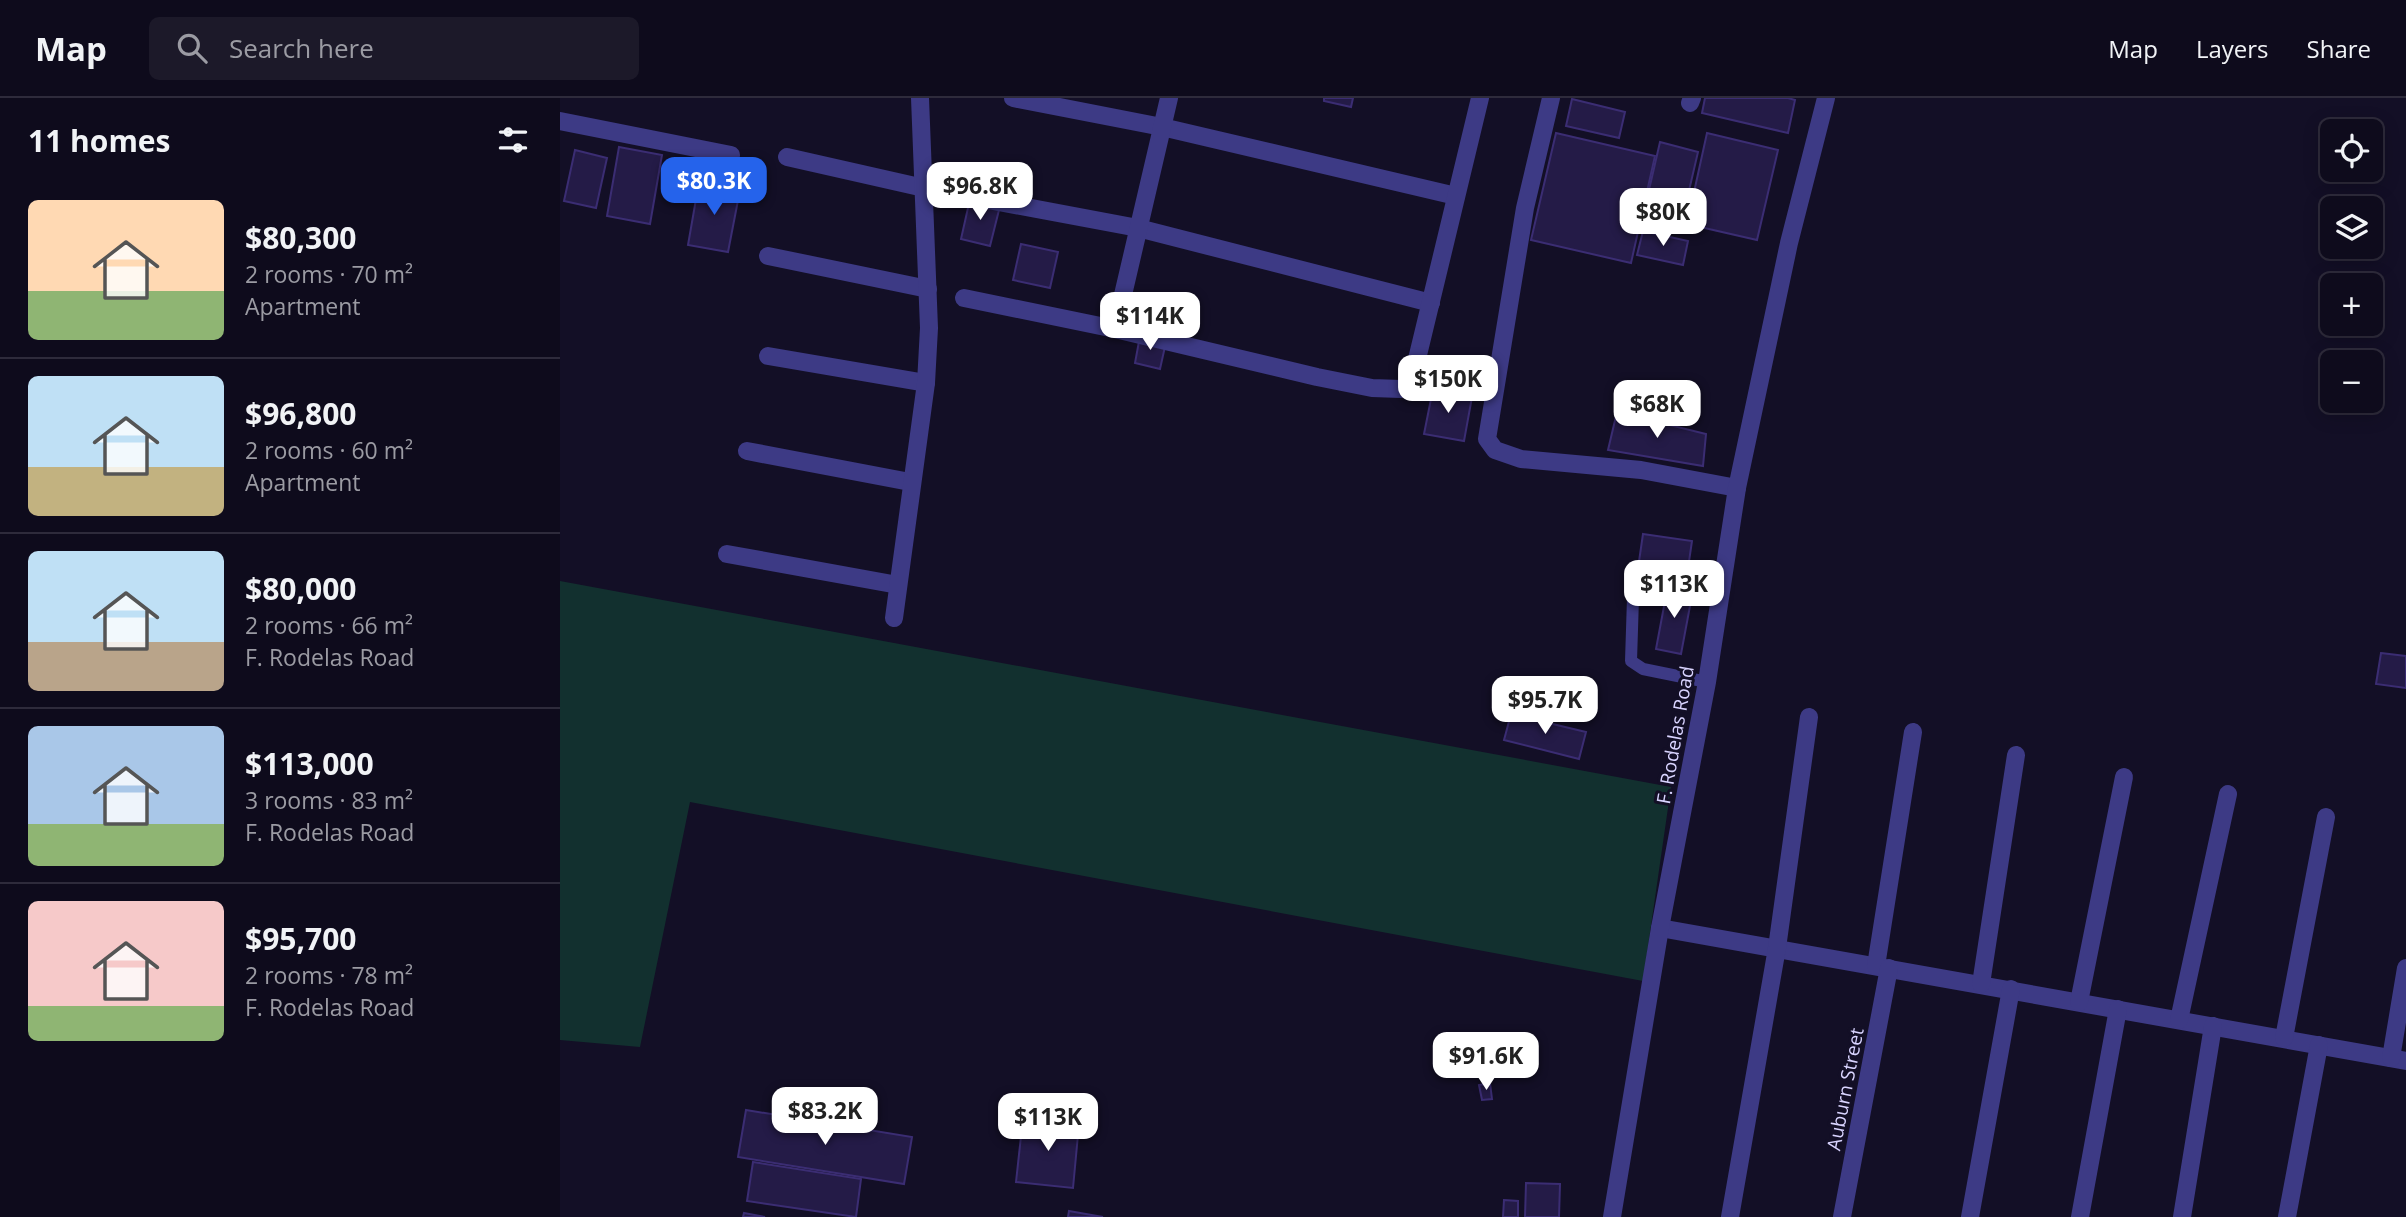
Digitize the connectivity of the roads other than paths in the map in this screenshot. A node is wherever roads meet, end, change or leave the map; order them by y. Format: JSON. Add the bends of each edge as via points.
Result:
{"nodes":[{"id":1,"x":920,"y":98,"type":"edge"},
{"id":2,"x":1013,"y":98,"type":"edge"},
{"id":3,"x":1170,"y":98,"type":"edge"},
{"id":4,"x":1480,"y":98,"type":"edge"},
{"id":5,"x":1551,"y":98,"type":"edge"},
{"id":6,"x":1826,"y":98,"type":"edge"},
{"id":7,"x":560,"y":121,"type":"edge"},
{"id":8,"x":1162,"y":127,"type":"junction"},
{"id":9,"x":732,"y":155,"type":"dead end"},
{"id":10,"x":788,"y":156,"type":"dead end"},
{"id":11,"x":924,"y":188,"type":"junction"},
{"id":12,"x":1456,"y":196,"type":"junction"},
{"id":13,"x":1138,"y":228,"type":"junction"},
{"id":14,"x":768,"y":256,"type":"dead end"},
{"id":15,"x":928,"y":289,"type":"junction"},
{"id":16,"x":964,"y":298,"type":"dead end"},
{"id":17,"x":1432,"y":303,"type":"junction"},
{"id":18,"x":1115,"y":329,"type":"junction"},
{"id":19,"x":768,"y":355,"type":"dead end"},
{"id":20,"x":926,"y":383,"type":"junction"},
{"id":21,"x":747,"y":452,"type":"dead end"},
{"id":22,"x":911,"y":482,"type":"junction"},
{"id":23,"x":1737,"y":488,"type":"junction"},
{"id":24,"x":727,"y":554,"type":"dead end"},
{"id":25,"x":898,"y":586,"type":"junction"},
{"id":26,"x":1633,"y":598,"type":"dead end"},
{"id":27,"x":894,"y":618,"type":"dead end"},
{"id":28,"x":1707,"y":682,"type":"junction"},
{"id":29,"x":1810,"y":717,"type":"dead end"},
{"id":30,"x":1913,"y":732,"type":"dead end"},
{"id":31,"x":2016,"y":755,"type":"dead end"},
{"id":32,"x":2124,"y":776,"type":"dead end"},
{"id":33,"x":2228,"y":794,"type":"dead end"},
{"id":34,"x":2326,"y":817,"type":"dead end"},
{"id":35,"x":1660,"y":928,"type":"junction"},
{"id":36,"x":1777,"y":947,"type":"junction"},
{"id":37,"x":1883,"y":967,"type":"junction"},
{"id":38,"x":2406,"y":968,"type":"edge"},
{"id":39,"x":1981,"y":984,"type":"junction"},
{"id":40,"x":2011,"y":989,"type":"junction"},
{"id":41,"x":2079,"y":1002,"type":"junction"},
{"id":42,"x":2118,"y":1009,"type":"junction"},
{"id":43,"x":2179,"y":1020,"type":"junction"},
{"id":44,"x":2213,"y":1026,"type":"junction"},
{"id":45,"x":2284,"y":1038,"type":"junction"},
{"id":46,"x":2319,"y":1045,"type":"junction"},
{"id":47,"x":2398,"y":1060,"type":"edge"},
{"id":48,"x":1612,"y":1217,"type":"edge"},
{"id":49,"x":1730,"y":1217,"type":"edge"},
{"id":50,"x":1842,"y":1217,"type":"edge"},
{"id":51,"x":1970,"y":1217,"type":"edge"},
{"id":52,"x":2080,"y":1217,"type":"edge"},
{"id":53,"x":2182,"y":1217,"type":"edge"},
{"id":54,"x":2287,"y":1217,"type":"edge"}],
"edges":[{"from":1,"to":11,"type":"street"},
{"from":2,"to":8,"type":"street"},
{"from":3,"to":8,"type":"street"},
{"from":4,"to":12,"type":"street"},
{"from":5,"to":23,"type":"street","via":[[1525,208],[1487,439],[1495,450],[1521,459],[1628,468]]},
{"from":6,"to":23,"type":"street","name":"F. Rodelas Road","via":[[1789,243]]},
{"from":7,"to":9,"type":"street"},
{"from":8,"to":12,"type":"street"},
{"from":8,"to":13,"type":"street"},
{"from":10,"to":11,"type":"street"},
{"from":11,"to":13,"type":"street"},
{"from":11,"to":15,"type":"street"},
{"from":12,"to":17,"type":"street"},
{"from":13,"to":17,"type":"street"},
{"from":13,"to":18,"type":"street"},
{"from":14,"to":15,"type":"street"},
{"from":15,"to":20,"type":"street"},
{"from":16,"to":18,"type":"street"},
{"from":17,"to":18,"type":"street","via":[[1411,384],[1401,389],[1317,377]]},
{"from":19,"to":20,"type":"street"},
{"from":20,"to":22,"type":"street"},
{"from":21,"to":22,"type":"street"},
{"from":22,"to":25,"type":"street"},
{"from":23,"to":28,"type":"street","name":"F. Rodelas Road"},
{"from":24,"to":25,"type":"street"},
{"from":25,"to":27,"type":"street"},
{"from":26,"to":28,"type":"lane","via":[[1631,661],[1643,669]]},
{"from":28,"to":35,"type":"street","name":"F. Rodelas Road"},
{"from":29,"to":36,"type":"street"},
{"from":30,"to":37,"type":"street","name":"Auburn Street"},
{"from":31,"to":39,"type":"street"},
{"from":32,"to":41,"type":"street"},
{"from":33,"to":43,"type":"street"},
{"from":34,"to":45,"type":"street"},
{"from":35,"to":36,"type":"street"},
{"from":35,"to":48,"type":"street","name":"F. Rodelas Road"},
{"from":36,"to":37,"type":"street"},
{"from":36,"to":49,"type":"street"},
{"from":37,"to":39,"type":"street"},
{"from":37,"to":50,"type":"street","name":"Auburn Street"},
{"from":38,"to":47,"type":"street"},
{"from":39,"to":40,"type":"street"},
{"from":40,"to":41,"type":"street"},
{"from":40,"to":51,"type":"street"},
{"from":41,"to":42,"type":"street"},
{"from":42,"to":43,"type":"street"},
{"from":42,"to":52,"type":"street"},
{"from":43,"to":44,"type":"street"},
{"from":44,"to":45,"type":"street"},
{"from":44,"to":53,"type":"street"},
{"from":45,"to":46,"type":"street"},
{"from":46,"to":47,"type":"street"},
{"from":46,"to":54,"type":"street"}]}
